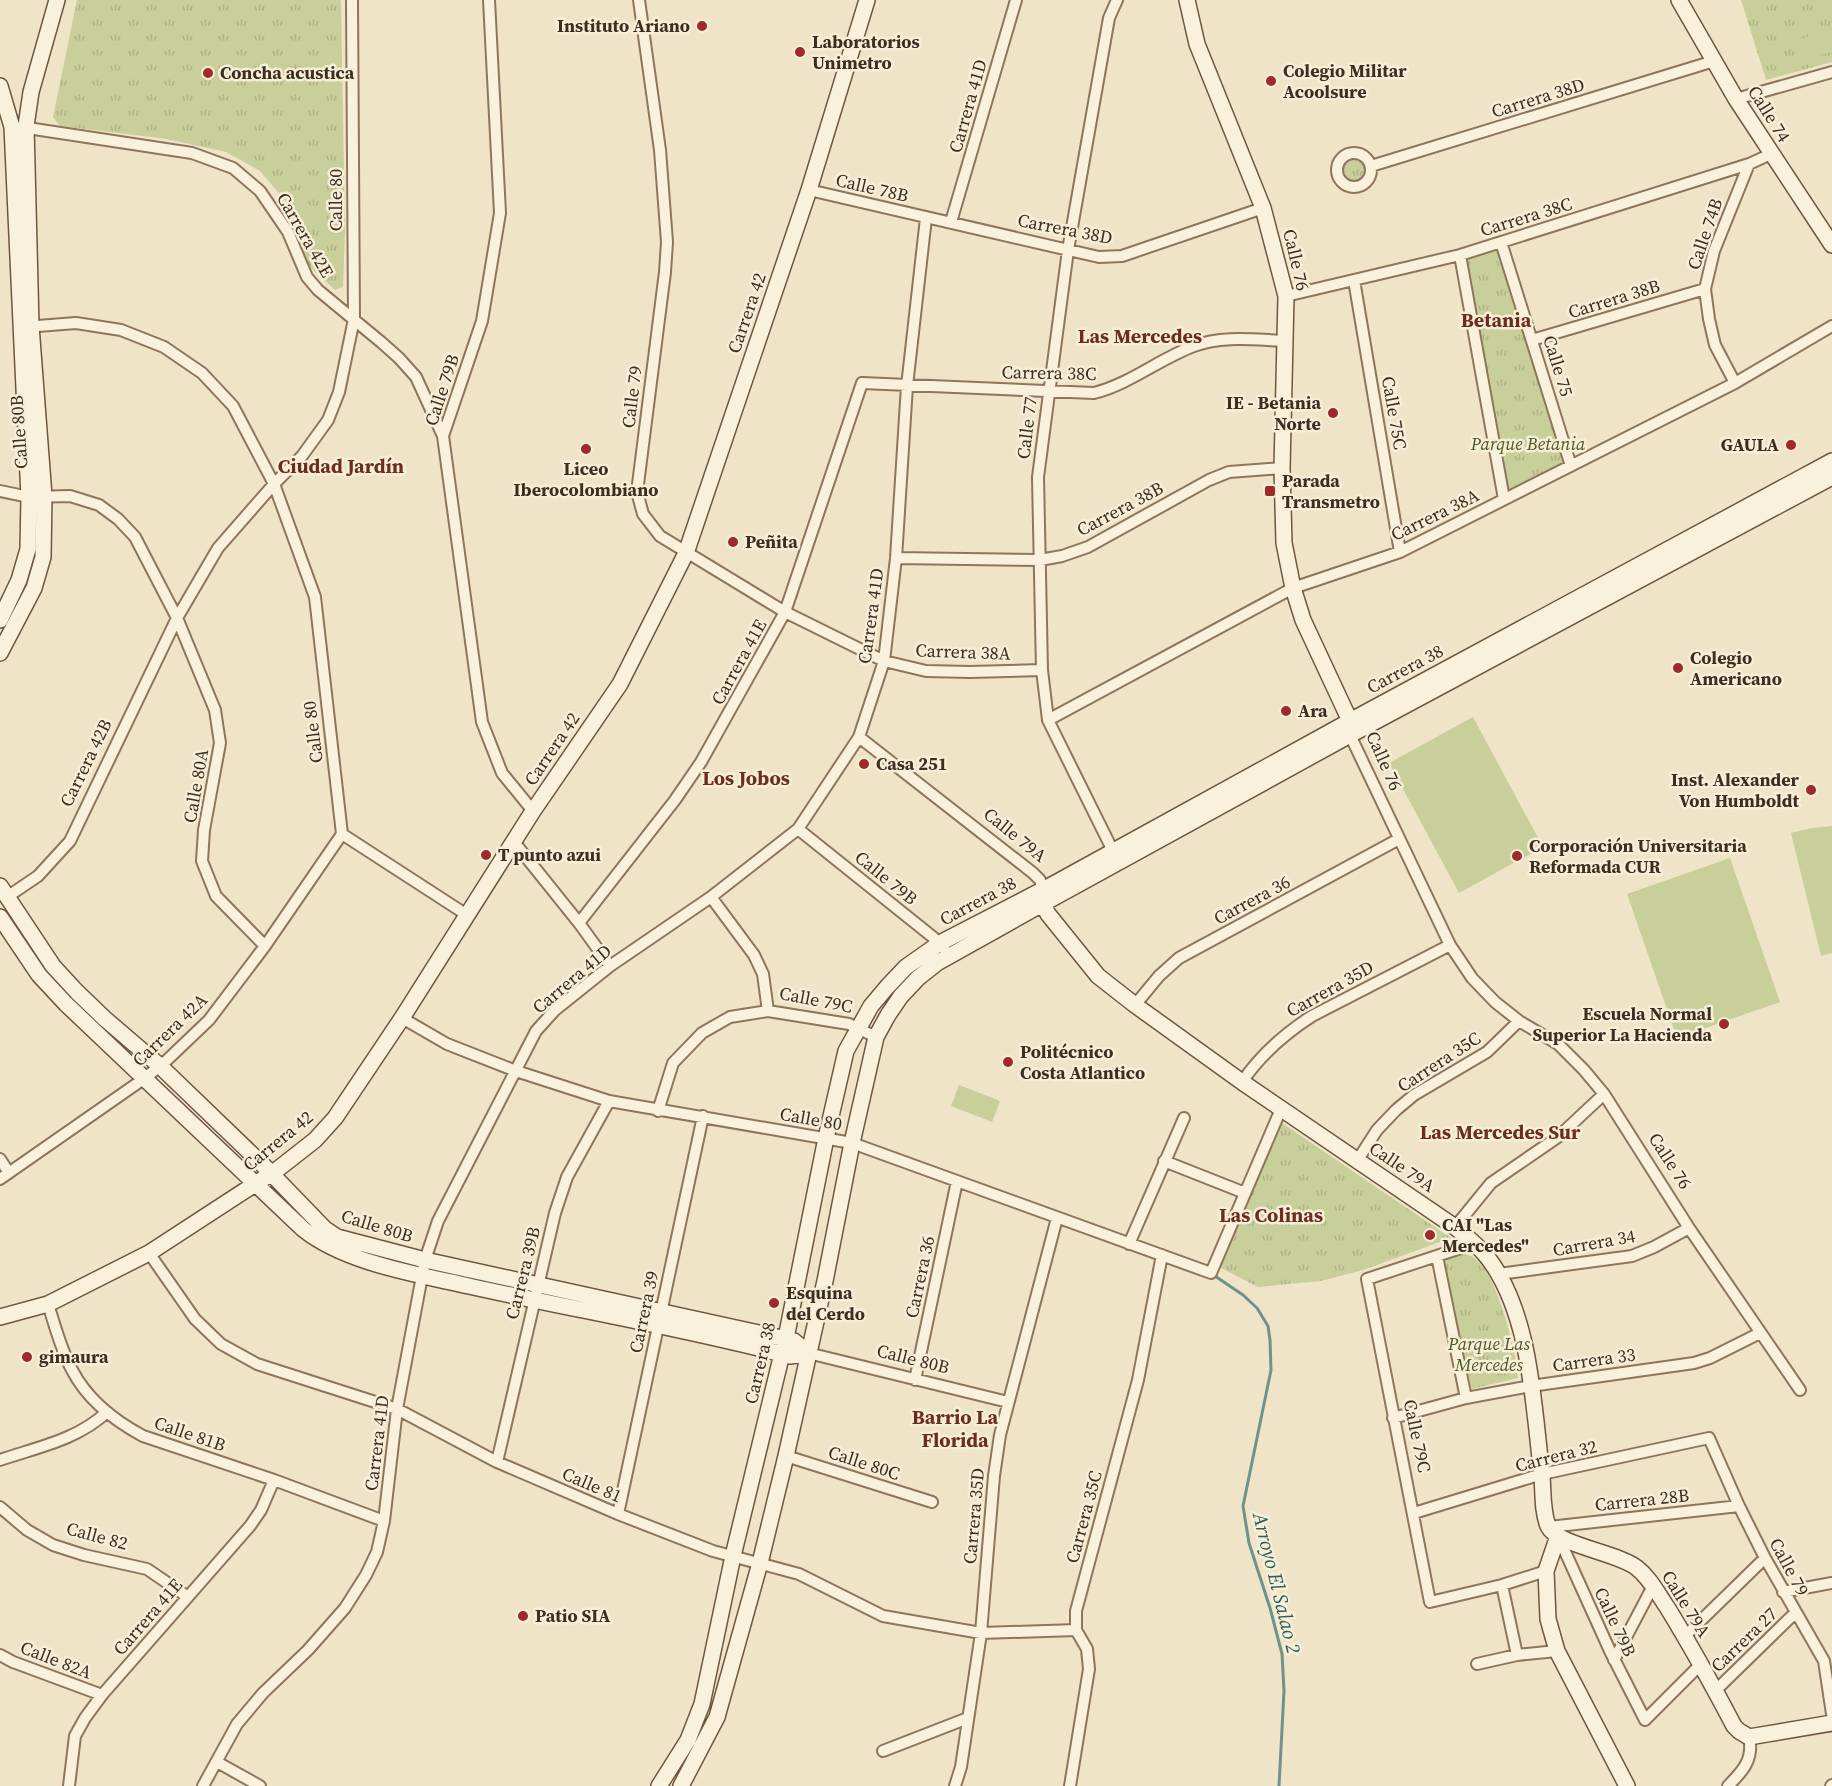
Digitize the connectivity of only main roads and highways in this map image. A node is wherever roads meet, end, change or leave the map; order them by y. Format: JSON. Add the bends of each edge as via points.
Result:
{"nodes":[{"id":1,"x":57,"y":0,"type":"edge"},
{"id":2,"x":867,"y":0,"type":"edge"},
{"id":3,"x":1187,"y":0,"type":"edge"},
{"id":4,"x":1679,"y":0,"type":"edge"},
{"id":5,"x":1,"y":89,"type":"edge"},
{"id":6,"x":31,"y":93,"type":"junction"},
{"id":7,"x":19,"y":127,"type":"junction"},
{"id":8,"x":1832,"y":245,"type":"edge"},
{"id":9,"x":1832,"y":461,"type":"edge"},
{"id":10,"x":1832,"y":477,"type":"edge"},
{"id":11,"x":36,"y":496,"type":"junction"},
{"id":12,"x":0,"y":620,"type":"edge"},
{"id":13,"x":1,"y":651,"type":"edge"},
{"id":14,"x":1350,"y":728,"type":"junction"},
{"id":15,"x":2,"y":895,"type":"edge"},
{"id":16,"x":1043,"y":897,"type":"junction"},
{"id":17,"x":0,"y":917,"type":"edge"},
{"id":18,"x":272,"y":1173,"type":"junction"},
{"id":19,"x":257,"y":1184,"type":"junction"},
{"id":20,"x":423,"y":1268,"type":"junction"},
{"id":21,"x":0,"y":1317,"type":"edge"},
{"id":22,"x":659,"y":1318,"type":"junction"},
{"id":23,"x":784,"y":1346,"type":"junction"},
{"id":24,"x":808,"y":1353,"type":"junction"},
{"id":25,"x":1553,"y":1532,"type":"junction"},
{"id":26,"x":1832,"y":1723,"type":"edge"},
{"id":27,"x":659,"y":1786,"type":"edge"},
{"id":28,"x":681,"y":1786,"type":"edge"},
{"id":29,"x":1627,"y":1786,"type":"edge"}],
"edges":[{"from":1,"to":6,"type":"main road"},
{"from":2,"to":18,"type":"main road","name":"Carrera 42","via":[[809,190],[686,553],[620,684],[334,1118],[315,1140]]},
{"from":3,"to":14,"type":"main road","name":"Calle 76","via":[[1197,44],[1263,208],[1286,296],[1284,543],[1293,588],[1311,642]]},
{"from":4,"to":8,"type":"main road","name":"Calle 74","via":[[1736,99]]},
{"from":5,"to":6,"type":"main road","via":[[8,97],[17,99]]},
{"from":5,"to":7,"type":"main road"},
{"from":6,"to":7,"type":"main road"},
{"from":7,"to":11,"type":"main road","name":"Calle 80B","via":[[25,327]]},
{"from":9,"to":14,"type":"main road","name":"Carrera 38"},
{"from":10,"to":14,"type":"main road","name":"Carrera 38"},
{"from":11,"to":12,"type":"main road","name":"Calle 80B","via":[[19,580]]},
{"from":11,"to":13,"type":"main road","name":"Calle 80B","via":[[43,557],[34,588]]},
{"from":14,"to":16,"type":"main road","name":"Carrera 38"},
{"from":14,"to":16,"type":"main road","name":"Carrera 38","via":[[1113,851]]},
{"from":15,"to":18,"type":"main road","name":"Calle 80B","via":[[52,966]]},
{"from":16,"to":23,"type":"main road","name":"Carrera 38","via":[[940,943],[906,967],[886,987],[858,1028],[846,1051]]},
{"from":16,"to":24,"type":"main road","name":"Carrera 38","via":[[918,978],[901,996],[876,1037]]},
{"from":16,"to":25,"type":"main road","name":"Calle 79A","via":[[1060,930],[1098,976],[1242,1082],[1476,1244],[1499,1274],[1521,1334],[1531,1386],[1543,1499]]},
{"from":17,"to":19,"type":"main road","name":"Calle 80B","via":[[39,975],[96,1034]]},
{"from":18,"to":19,"type":"main road","name":"Carrera 42"},
{"from":18,"to":20,"type":"main road","name":"Calle 80B","via":[[325,1230]]},
{"from":19,"to":20,"type":"main road","name":"Calle 80B","via":[[303,1229],[327,1246],[343,1253]]},
{"from":19,"to":21,"type":"main road","name":"Carrera 42","via":[[149,1253],[48,1304]]},
{"from":20,"to":22,"type":"main road","name":"Calle 80B","via":[[537,1284]]},
{"from":20,"to":22,"type":"main road","name":"Calle 80B","via":[[533,1301]]},
{"from":22,"to":23,"type":"main road","name":"Calle 80B"},
{"from":23,"to":24,"type":"main road","name":"Calle 80B","via":[[790,1356]]},
{"from":23,"to":27,"type":"main road","name":"Carrera 38","via":[[702,1704],[688,1740]]},
{"from":24,"to":28,"type":"main road","name":"Carrera 38","via":[[760,1563],[717,1717]]},
{"from":25,"to":26,"type":"main road","name":"Calle 79A","via":[[1635,1565],[1685,1636],[1739,1731],[1749,1737]]},
{"from":25,"to":29,"type":"main road","via":[[1546,1571],[1548,1619],[1557,1651]]}]}
